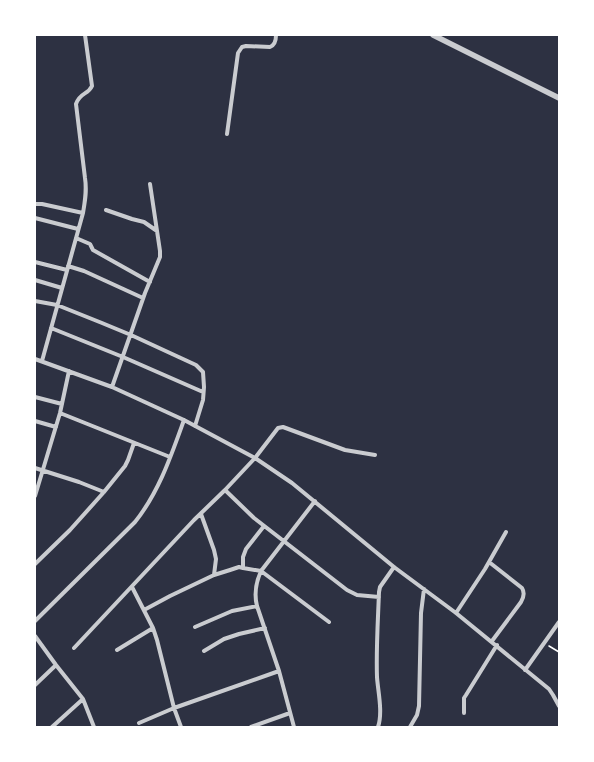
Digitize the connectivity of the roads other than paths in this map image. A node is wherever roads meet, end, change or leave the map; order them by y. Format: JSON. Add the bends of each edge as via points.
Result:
{"nodes":[{"id":1,"x":85,"y":35,"type":"edge"},
{"id":2,"x":276,"y":35,"type":"edge"},
{"id":3,"x":433,"y":35,"type":"edge"},
{"id":4,"x":559,"y":98,"type":"edge"},
{"id":5,"x":227,"y":134,"type":"dead end"},
{"id":6,"x":150,"y":184,"type":"dead end"},
{"id":7,"x":35,"y":204,"type":"edge"},
{"id":8,"x":106,"y":210,"type":"dead end"},
{"id":9,"x":83,"y":214,"type":"junction"},
{"id":10,"x":35,"y":218,"type":"edge"},
{"id":11,"x":78,"y":229,"type":"junction"},
{"id":12,"x":157,"y":231,"type":"junction"},
{"id":13,"x":76,"y":238,"type":"junction"},
{"id":14,"x":35,"y":262,"type":"edge"},
{"id":15,"x":68,"y":268,"type":"junction"},
{"id":16,"x":35,"y":280,"type":"edge"},
{"id":17,"x":150,"y":282,"type":"junction"},
{"id":18,"x":62,"y":288,"type":"junction"},
{"id":19,"x":143,"y":298,"type":"junction"},
{"id":20,"x":35,"y":301,"type":"edge"},
{"id":21,"x":57,"y":306,"type":"junction"},
{"id":22,"x":51,"y":328,"type":"junction"},
{"id":23,"x":131,"y":335,"type":"junction"},
{"id":24,"x":123,"y":357,"type":"junction"},
{"id":25,"x":35,"y":359,"type":"edge"},
{"id":26,"x":42,"y":361,"type":"junction"},
{"id":27,"x":69,"y":371,"type":"junction"},
{"id":28,"x":112,"y":387,"type":"junction"},
{"id":29,"x":203,"y":392,"type":"junction"},
{"id":30,"x":35,"y":397,"type":"edge"},
{"id":31,"x":62,"y":404,"type":"junction"},
{"id":32,"x":60,"y":413,"type":"junction"},
{"id":33,"x":184,"y":420,"type":"junction"},
{"id":34,"x":35,"y":421,"type":"edge"},
{"id":35,"x":195,"y":426,"type":"junction"},
{"id":36,"x":56,"y":427,"type":"junction"},
{"id":37,"x":134,"y":443,"type":"junction"},
{"id":38,"x":375,"y":455,"type":"dead end"},
{"id":39,"x":170,"y":457,"type":"junction"},
{"id":40,"x":255,"y":458,"type":"junction"},
{"id":41,"x":35,"y":468,"type":"edge"},
{"id":42,"x":43,"y":470,"type":"junction"},
{"id":43,"x":225,"y":490,"type":"junction"},
{"id":44,"x":104,"y":492,"type":"junction"},
{"id":45,"x":35,"y":496,"type":"edge"},
{"id":46,"x":315,"y":501,"type":"junction"},
{"id":47,"x":201,"y":514,"type":"junction"},
{"id":48,"x":264,"y":526,"type":"junction"},
{"id":49,"x":506,"y":532,"type":"dead end"},
{"id":50,"x":284,"y":541,"type":"junction"},
{"id":51,"x":489,"y":562,"type":"junction"},
{"id":52,"x":35,"y":564,"type":"edge"},
{"id":53,"x":394,"y":567,"type":"junction"},
{"id":54,"x":243,"y":568,"type":"junction"},
{"id":55,"x":261,"y":571,"type":"junction"},
{"id":56,"x":214,"y":575,"type":"junction"},
{"id":57,"x":132,"y":587,"type":"junction"},
{"id":58,"x":424,"y":589,"type":"junction"},
{"id":59,"x":379,"y":597,"type":"junction"},
{"id":60,"x":257,"y":606,"type":"junction"},
{"id":61,"x":144,"y":610,"type":"junction"},
{"id":62,"x":456,"y":613,"type":"junction"},
{"id":63,"x":35,"y":621,"type":"edge"},
{"id":64,"x":329,"y":622,"type":"dead end"},
{"id":65,"x":559,"y":622,"type":"edge"},
{"id":66,"x":195,"y":627,"type":"dead end"},
{"id":67,"x":153,"y":628,"type":"junction"},
{"id":68,"x":265,"y":628,"type":"junction"},
{"id":69,"x":35,"y":636,"type":"edge"},
{"id":70,"x":492,"y":641,"type":"junction"},
{"id":71,"x":497,"y":645,"type":"junction"},
{"id":72,"x":74,"y":648,"type":"dead end"},
{"id":73,"x":117,"y":650,"type":"dead end"},
{"id":74,"x":204,"y":650,"type":"dead end"},
{"id":75,"x":56,"y":665,"type":"junction"},
{"id":76,"x":525,"y":670,"type":"junction"},
{"id":77,"x":278,"y":671,"type":"junction"},
{"id":78,"x":35,"y":685,"type":"edge"},
{"id":79,"x":83,"y":698,"type":"junction"},
{"id":80,"x":559,"y":706,"type":"edge"},
{"id":81,"x":174,"y":708,"type":"junction"},
{"id":82,"x":290,"y":713,"type":"junction"},
{"id":83,"x":464,"y":713,"type":"dead end"},
{"id":84,"x":139,"y":722,"type":"dead end"},
{"id":85,"x":52,"y":727,"type":"edge"},
{"id":86,"x":94,"y":727,"type":"edge"},
{"id":87,"x":181,"y":727,"type":"edge"},
{"id":88,"x":251,"y":727,"type":"edge"},
{"id":89,"x":294,"y":727,"type":"edge"},
{"id":90,"x":378,"y":727,"type":"edge"},
{"id":91,"x":410,"y":727,"type":"edge"}],
"edges":[{"from":1,"to":9,"type":"street","via":[[92,86],[90,91],[81,95],[76,104],[86,188]]},
{"from":2,"to":5,"type":"street","via":[[273,46],[249,45],[242,47],[238,53]]},
{"from":3,"to":4,"type":"street"},
{"from":6,"to":12,"type":"street"},
{"from":7,"to":9,"type":"street"},
{"from":8,"to":12,"type":"street","via":[[144,222]]},
{"from":9,"to":11,"type":"street"},
{"from":10,"to":11,"type":"street"},
{"from":11,"to":13,"type":"street"},
{"from":12,"to":17,"type":"street","via":[[160,257]]},
{"from":13,"to":15,"type":"street"},
{"from":13,"to":17,"type":"street"},
{"from":14,"to":15,"type":"street"},
{"from":15,"to":18,"type":"street"},
{"from":15,"to":19,"type":"street","via":[[84,271]]},
{"from":16,"to":18,"type":"street"},
{"from":17,"to":19,"type":"street"},
{"from":18,"to":21,"type":"street"},
{"from":19,"to":23,"type":"street"},
{"from":20,"to":21,"type":"street"},
{"from":21,"to":22,"type":"street"},
{"from":21,"to":23,"type":"street"},
{"from":22,"to":24,"type":"street"},
{"from":22,"to":26,"type":"street"},
{"from":23,"to":24,"type":"street"},
{"from":23,"to":29,"type":"street","via":[[196,365],[203,372]]},
{"from":24,"to":28,"type":"street"},
{"from":24,"to":29,"type":"street"},
{"from":25,"to":26,"type":"street"},
{"from":26,"to":27,"type":"street"},
{"from":27,"to":28,"type":"street"},
{"from":27,"to":31,"type":"street"},
{"from":28,"to":33,"type":"street"},
{"from":29,"to":35,"type":"street"},
{"from":30,"to":31,"type":"street"},
{"from":31,"to":32,"type":"street"},
{"from":32,"to":36,"type":"street"},
{"from":32,"to":37,"type":"street"},
{"from":33,"to":35,"type":"street"},
{"from":33,"to":39,"type":"street"},
{"from":34,"to":36,"type":"street"},
{"from":35,"to":40,"type":"street"},
{"from":36,"to":42,"type":"street"},
{"from":37,"to":39,"type":"street"},
{"from":37,"to":44,"type":"street","via":[[125,466]]},
{"from":38,"to":40,"type":"street","via":[[345,450],[280,427]]},
{"from":39,"to":63,"type":"street","via":[[153,496],[135,522]]},
{"from":40,"to":43,"type":"street"},
{"from":40,"to":46,"type":"street"},
{"from":41,"to":42,"type":"street"},
{"from":42,"to":44,"type":"street"},
{"from":42,"to":45,"type":"street"},
{"from":43,"to":47,"type":"street"},
{"from":43,"to":48,"type":"street"},
{"from":44,"to":52,"type":"street"},
{"from":46,"to":50,"type":"street"},
{"from":46,"to":53,"type":"street"},
{"from":47,"to":56,"type":"street","via":[[214,550]]},
{"from":47,"to":57,"type":"street"},
{"from":48,"to":50,"type":"street"},
{"from":48,"to":54,"type":"street","via":[[244,553]]},
{"from":49,"to":51,"type":"street"},
{"from":50,"to":55,"type":"street"},
{"from":50,"to":59,"type":"street","via":[[347,590],[357,595]]},
{"from":51,"to":62,"type":"street"},
{"from":51,"to":70,"type":"street","via":[[524,591],[521,602]]},
{"from":53,"to":58,"type":"street"},
{"from":53,"to":59,"type":"street","via":[[380,587]]},
{"from":54,"to":55,"type":"street"},
{"from":54,"to":56,"type":"street","via":[[234,568]]},
{"from":55,"to":60,"type":"street","via":[[255,590]]},
{"from":55,"to":64,"type":"street"},
{"from":56,"to":61,"type":"street"},
{"from":57,"to":61,"type":"street"},
{"from":57,"to":72,"type":"street"},
{"from":58,"to":62,"type":"street"},
{"from":58,"to":91,"type":"street","via":[[419,706]]},
{"from":59,"to":90,"type":"street"},
{"from":60,"to":66,"type":"street","via":[[232,611]]},
{"from":60,"to":68,"type":"street"},
{"from":61,"to":67,"type":"street"},
{"from":62,"to":70,"type":"street"},
{"from":65,"to":76,"type":"street"},
{"from":67,"to":73,"type":"street"},
{"from":67,"to":81,"type":"street"},
{"from":68,"to":74,"type":"street","via":[[238,634]]},
{"from":68,"to":77,"type":"street"},
{"from":69,"to":75,"type":"street"},
{"from":70,"to":71,"type":"street"},
{"from":71,"to":76,"type":"street"},
{"from":71,"to":83,"type":"street","via":[[464,698]]},
{"from":75,"to":78,"type":"street"},
{"from":75,"to":79,"type":"street"},
{"from":76,"to":80,"type":"street","via":[[549,689]]},
{"from":77,"to":81,"type":"street"},
{"from":77,"to":82,"type":"street"},
{"from":79,"to":85,"type":"street"},
{"from":79,"to":86,"type":"street"},
{"from":81,"to":84,"type":"street"},
{"from":81,"to":87,"type":"street"},
{"from":82,"to":88,"type":"street"},
{"from":82,"to":89,"type":"street"}]}
